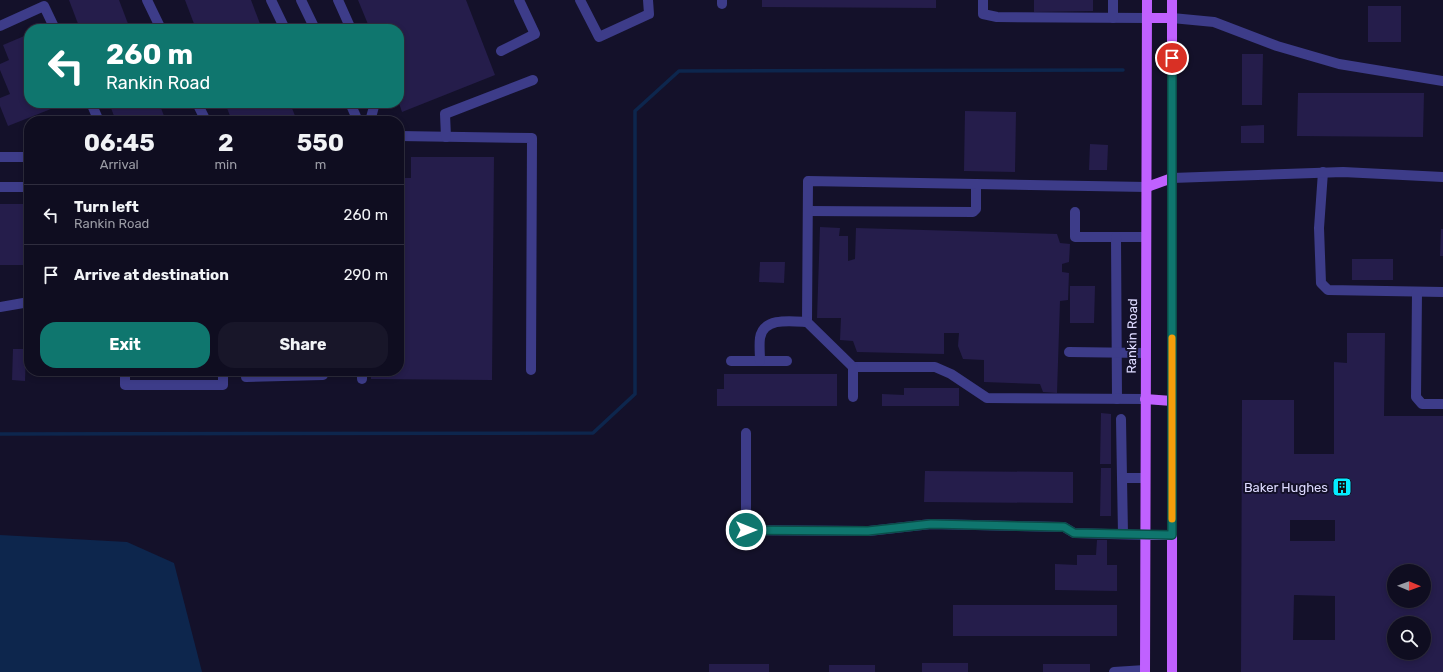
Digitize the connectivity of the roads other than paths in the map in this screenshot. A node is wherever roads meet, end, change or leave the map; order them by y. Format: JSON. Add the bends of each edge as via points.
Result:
{"nodes":[{"id":1,"x":147,"y":0,"type":"edge"},
{"id":2,"x":271,"y":0,"type":"edge"},
{"id":3,"x":301,"y":0,"type":"edge"},
{"id":4,"x":338,"y":0,"type":"edge"},
{"id":5,"x":519,"y":0,"type":"edge"},
{"id":6,"x":580,"y":0,"type":"edge"},
{"id":7,"x":648,"y":0,"type":"edge"},
{"id":8,"x":983,"y":0,"type":"edge"},
{"id":9,"x":1113,"y":0,"type":"edge"},
{"id":10,"x":1147,"y":0,"type":"edge"},
{"id":11,"x":1172,"y":0,"type":"edge"},
{"id":12,"x":1113,"y":18,"type":"junction"},
{"id":13,"x":1147,"y":18,"type":"junction"},
{"id":14,"x":1172,"y":18,"type":"junction"},
{"id":15,"x":53,"y":24,"type":"edge"},
{"id":16,"x":159,"y":24,"type":"edge"},
{"id":17,"x":283,"y":24,"type":"edge"},
{"id":18,"x":313,"y":24,"type":"edge"},
{"id":19,"x":349,"y":24,"type":"edge"},
{"id":20,"x":0,"y":26,"type":"edge"},
{"id":21,"x":501,"y":51,"type":"dead end"},
{"id":22,"x":533,"y":80,"type":"dead end"},
{"id":23,"x":1443,"y":81,"type":"edge"},
{"id":24,"x":404,"y":136,"type":"edge"},
{"id":25,"x":446,"y":137,"type":"junction"},
{"id":26,"x":0,"y":157,"type":"edge"},
{"id":27,"x":24,"y":157,"type":"edge"},
{"id":28,"x":1323,"y":172,"type":"junction"},
{"id":29,"x":1443,"y":177,"type":"edge"},
{"id":30,"x":1172,"y":178,"type":"junction"},
{"id":31,"x":976,"y":184,"type":"junction"},
{"id":32,"x":0,"y":187,"type":"edge"},
{"id":33,"x":24,"y":187,"type":"edge"},
{"id":34,"x":1147,"y":187,"type":"junction"},
{"id":35,"x":808,"y":211,"type":"junction"},
{"id":36,"x":1075,"y":212,"type":"dead end"},
{"id":37,"x":1116,"y":237,"type":"junction"},
{"id":38,"x":1146,"y":237,"type":"junction"},
{"id":39,"x":1417,"y":292,"type":"junction"},
{"id":40,"x":1443,"y":292,"type":"edge"},
{"id":41,"x":24,"y":303,"type":"edge"},
{"id":42,"x":0,"y":307,"type":"edge"},
{"id":43,"x":806,"y":322,"type":"junction"},
{"id":44,"x":1069,"y":352,"type":"dead end"},
{"id":45,"x":1116,"y":352,"type":"junction"},
{"id":46,"x":1145,"y":353,"type":"junction"},
{"id":47,"x":731,"y":361,"type":"dead end"},
{"id":48,"x":760,"y":361,"type":"junction"},
{"id":49,"x":787,"y":361,"type":"dead end"},
{"id":50,"x":853,"y":367,"type":"junction"},
{"id":51,"x":530,"y":370,"type":"dead end"},
{"id":52,"x":126,"y":376,"type":"edge"},
{"id":53,"x":223,"y":376,"type":"edge"},
{"id":54,"x":284,"y":376,"type":"edge"},
{"id":55,"x":246,"y":377,"type":"dead end"},
{"id":56,"x":853,"y":396,"type":"dead end"},
{"id":57,"x":1117,"y":399,"type":"junction"},
{"id":58,"x":1145,"y":399,"type":"junction"},
{"id":59,"x":1172,"y":401,"type":"junction"},
{"id":60,"x":1443,"y":404,"type":"edge"},
{"id":61,"x":1121,"y":419,"type":"dead end"},
{"id":62,"x":746,"y":432,"type":"dead end"},
{"id":63,"x":1122,"y":478,"type":"junction"},
{"id":64,"x":1145,"y":478,"type":"junction"},
{"id":65,"x":1122,"y":534,"type":"junction"},
{"id":66,"x":1172,"y":535,"type":"junction"},
{"id":67,"x":1145,"y":536,"type":"junction"},
{"id":68,"x":1144,"y":671,"type":"edge"},
{"id":69,"x":1114,"y":672,"type":"edge"},
{"id":70,"x":1172,"y":672,"type":"edge"}],
"edges":[{"from":1,"to":16,"type":"street"},
{"from":2,"to":17,"type":"street"},
{"from":3,"to":18,"type":"street"},
{"from":4,"to":19,"type":"street"},
{"from":5,"to":21,"type":"street","via":[[535,34]]},
{"from":6,"to":7,"type":"street","via":[[599,37],[649,14]]},
{"from":8,"to":12,"type":"street","via":[[983,14],[997,18]]},
{"from":9,"to":12,"type":"street"},
{"from":10,"to":13,"type":"main road","name":"Rankin Road"},
{"from":11,"to":14,"type":"main road"},
{"from":12,"to":13,"type":"street"},
{"from":13,"to":14,"type":"main road"},
{"from":13,"to":34,"type":"main road","name":"Rankin Road"},
{"from":14,"to":23,"type":"street","via":[[1214,22],[1277,46],[1339,64]]},
{"from":14,"to":30,"type":"main road"},
{"from":15,"to":20,"type":"street","via":[[44,6]]},
{"from":22,"to":25,"type":"street","via":[[445,114]]},
{"from":24,"to":25,"type":"street"},
{"from":25,"to":51,"type":"street","via":[[532,138]]},
{"from":26,"to":27,"type":"street"},
{"from":28,"to":29,"type":"street"},
{"from":28,"to":30,"type":"street"},
{"from":28,"to":39,"type":"street","via":[[1319,228],[1321,283],[1328,290]]},
{"from":30,"to":34,"type":"main road"},
{"from":30,"to":59,"type":"main road"},
{"from":31,"to":34,"type":"street"},
{"from":31,"to":35,"type":"street","via":[[976,209],[973,212]]},
{"from":31,"to":35,"type":"street","via":[[808,181]]},
{"from":32,"to":33,"type":"street"},
{"from":34,"to":38,"type":"main road","name":"Rankin Road"},
{"from":35,"to":43,"type":"street"},
{"from":36,"to":37,"type":"street","via":[[1075,237]]},
{"from":37,"to":38,"type":"street"},
{"from":37,"to":45,"type":"street"},
{"from":38,"to":46,"type":"main road","name":"Rankin Road"},
{"from":39,"to":40,"type":"street"},
{"from":39,"to":60,"type":"street","via":[[1416,397],[1422,404]]},
{"from":41,"to":42,"type":"street"},
{"from":43,"to":48,"type":"street","via":[[779,322],[770,324],[762,330]]},
{"from":43,"to":50,"type":"street"},
{"from":44,"to":45,"type":"street"},
{"from":45,"to":46,"type":"street"},
{"from":45,"to":57,"type":"street"},
{"from":46,"to":58,"type":"main road","name":"Rankin Road"},
{"from":47,"to":48,"type":"street"},
{"from":48,"to":49,"type":"street"},
{"from":50,"to":56,"type":"street"},
{"from":50,"to":57,"type":"street","via":[[935,367],[951,374],[987,398]]},
{"from":52,"to":53,"type":"street","via":[[126,385],[223,385]]},
{"from":54,"to":55,"type":"street"},
{"from":57,"to":58,"type":"street"},
{"from":58,"to":59,"type":"main road"},
{"from":58,"to":64,"type":"main road","name":"Rankin Road"},
{"from":59,"to":66,"type":"main road"},
{"from":61,"to":63,"type":"street"},
{"from":62,"to":65,"type":"street","via":[[746,530],[868,531],[931,524],[1064,527],[1074,533]]},
{"from":63,"to":64,"type":"street"},
{"from":63,"to":65,"type":"street"},
{"from":64,"to":67,"type":"main road","name":"Rankin Road"},
{"from":65,"to":67,"type":"street"},
{"from":66,"to":67,"type":"main road"},
{"from":66,"to":70,"type":"main road"},
{"from":67,"to":68,"type":"main road","name":"Rankin Road"},
{"from":68,"to":69,"type":"street"}]}
